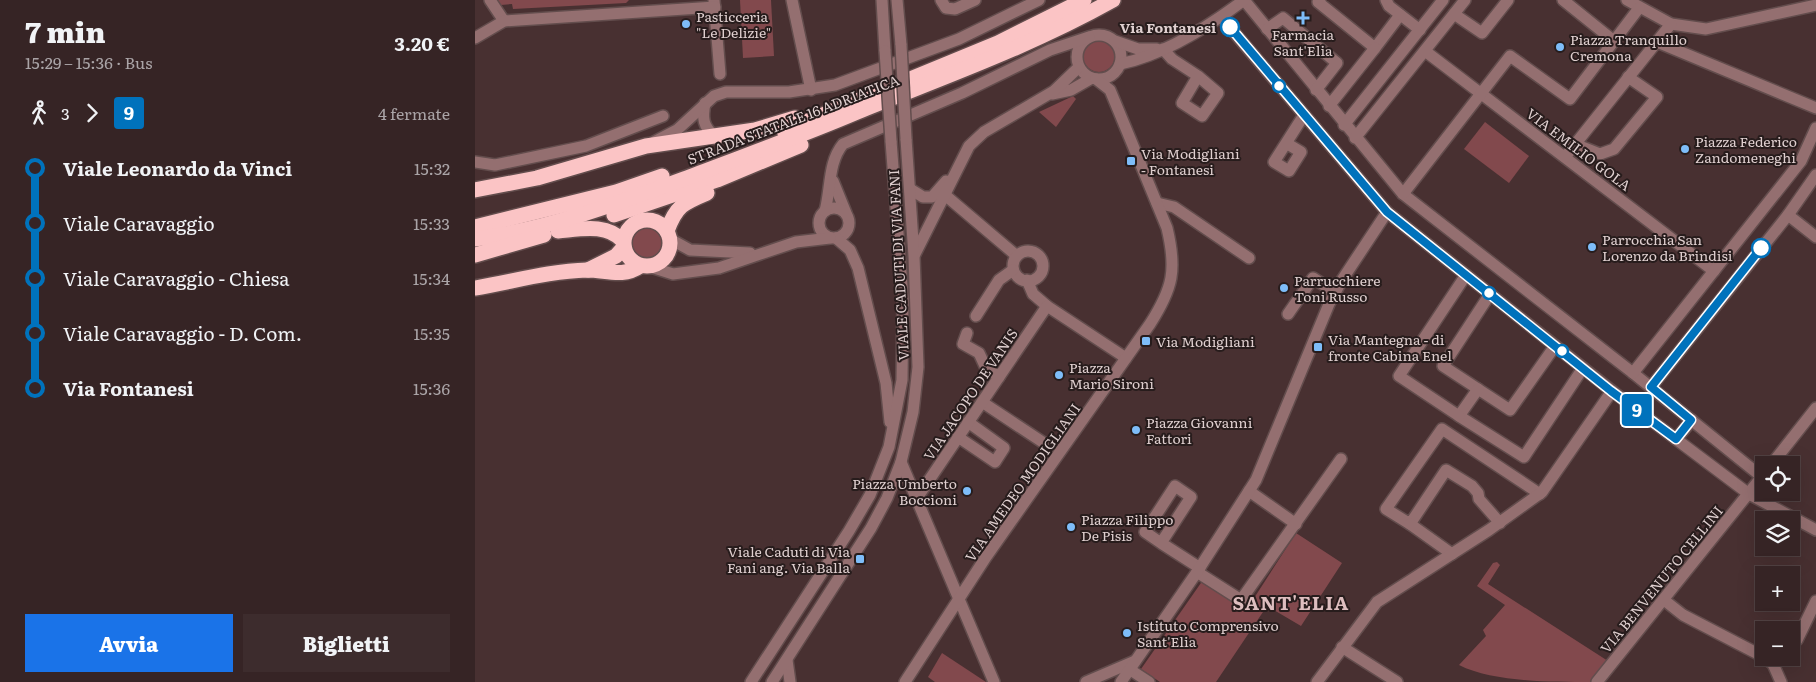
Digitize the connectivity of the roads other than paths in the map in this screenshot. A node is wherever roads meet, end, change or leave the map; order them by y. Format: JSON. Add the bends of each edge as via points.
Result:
{"nodes":[{"id":1,"x":490,"y":0,"type":"edge"},
{"id":2,"x":791,"y":0,"type":"edge"},
{"id":3,"x":882,"y":0,"type":"edge"},
{"id":4,"x":897,"y":0,"type":"edge"},
{"id":5,"x":941,"y":0,"type":"edge"},
{"id":6,"x":975,"y":0,"type":"edge"},
{"id":7,"x":1039,"y":0,"type":"edge"},
{"id":8,"x":1084,"y":0,"type":"edge"},
{"id":9,"x":1113,"y":0,"type":"edge"},
{"id":10,"x":1244,"y":0,"type":"edge"},
{"id":11,"x":1320,"y":0,"type":"edge"},
{"id":12,"x":1386,"y":0,"type":"edge"},
{"id":13,"x":1443,"y":0,"type":"edge"},
{"id":14,"x":1465,"y":0,"type":"edge"},
{"id":15,"x":1508,"y":0,"type":"edge"},
{"id":16,"x":1563,"y":0,"type":"edge"},
{"id":17,"x":1627,"y":0,"type":"edge"},
{"id":18,"x":715,"y":3,"type":"edge"},
{"id":19,"x":1816,"y":5,"type":"edge"},
{"id":20,"x":650,"y":6,"type":"edge"},
{"id":21,"x":1639,"y":8,"type":"junction"},
{"id":22,"x":1454,"y":14,"type":"junction"},
{"id":23,"x":1399,"y":15,"type":"junction"},
{"id":24,"x":1221,"y":17,"type":"junction"},
{"id":25,"x":503,"y":21,"type":"junction"},
{"id":26,"x":1671,"y":24,"type":"junction"},
{"id":27,"x":1267,"y":29,"type":"junction"},
{"id":28,"x":1420,"y":30,"type":"junction"},
{"id":29,"x":1089,"y":37,"type":"junction"},
{"id":30,"x":475,"y":38,"type":"edge"},
{"id":31,"x":1614,"y":41,"type":"junction"},
{"id":32,"x":1115,"y":42,"type":"junction"},
{"id":33,"x":1657,"y":42,"type":"junction"},
{"id":34,"x":1375,"y":48,"type":"junction"},
{"id":35,"x":1162,"y":49,"type":"junction"},
{"id":36,"x":1050,"y":50,"type":"junction"},
{"id":37,"x":1425,"y":51,"type":"junction"},
{"id":38,"x":1078,"y":64,"type":"junction"},
{"id":39,"x":1119,"y":66,"type":"junction"},
{"id":40,"x":720,"y":74,"type":"dead end"},
{"id":41,"x":1198,"y":76,"type":"dead end"},
{"id":42,"x":1628,"y":78,"type":"junction"},
{"id":43,"x":1094,"y":79,"type":"junction"},
{"id":44,"x":811,"y":90,"type":"junction"},
{"id":45,"x":1316,"y":90,"type":"junction"},
{"id":46,"x":1481,"y":93,"type":"junction"},
{"id":47,"x":1046,"y":96,"type":"junction"},
{"id":48,"x":1115,"y":102,"type":"junction"},
{"id":49,"x":705,"y":103,"type":"junction"},
{"id":50,"x":857,"y":106,"type":"junction"},
{"id":51,"x":1329,"y":106,"type":"junction"},
{"id":52,"x":1816,"y":108,"type":"edge"},
{"id":53,"x":1304,"y":115,"type":"junction"},
{"id":54,"x":663,"y":116,"type":"dead end"},
{"id":55,"x":1344,"y":125,"type":"junction"},
{"id":56,"x":1816,"y":128,"type":"edge"},
{"id":57,"x":715,"y":137,"type":"junction"},
{"id":58,"x":1355,"y":138,"type":"junction"},
{"id":59,"x":1286,"y":143,"type":"dead end"},
{"id":60,"x":1575,"y":144,"type":"junction"},
{"id":61,"x":646,"y":146,"type":"junction"},
{"id":62,"x":783,"y":153,"type":"junction"},
{"id":63,"x":1565,"y":157,"type":"junction"},
{"id":64,"x":475,"y":162,"type":"edge"},
{"id":65,"x":957,"y":166,"type":"junction"},
{"id":66,"x":1816,"y":175,"type":"edge"},
{"id":67,"x":832,"y":179,"type":"junction"},
{"id":68,"x":910,"y":189,"type":"junction"},
{"id":69,"x":475,"y":190,"type":"edge"},
{"id":70,"x":1403,"y":194,"type":"junction"},
{"id":71,"x":945,"y":195,"type":"junction"},
{"id":72,"x":1157,"y":203,"type":"junction"},
{"id":73,"x":1387,"y":212,"type":"junction"},
{"id":74,"x":846,"y":213,"type":"junction"},
{"id":75,"x":1788,"y":215,"type":"junction"},
{"id":76,"x":822,"y":216,"type":"junction"},
{"id":77,"x":1755,"y":221,"type":"junction"},
{"id":78,"x":475,"y":227,"type":"edge"},
{"id":79,"x":559,"y":231,"type":"junction"},
{"id":80,"x":1772,"y":234,"type":"junction"},
{"id":81,"x":668,"y":235,"type":"junction"},
{"id":82,"x":833,"y":238,"type":"junction"},
{"id":83,"x":1816,"y":238,"type":"edge"},
{"id":84,"x":475,"y":239,"type":"edge"},
{"id":85,"x":796,"y":242,"type":"junction"},
{"id":86,"x":513,"y":244,"type":"junction"},
{"id":87,"x":623,"y":244,"type":"junction"},
{"id":88,"x":475,"y":251,"type":"edge"},
{"id":89,"x":757,"y":253,"type":"junction"},
{"id":90,"x":475,"y":255,"type":"edge"},
{"id":91,"x":914,"y":256,"type":"junction"},
{"id":92,"x":1017,"y":256,"type":"junction"},
{"id":93,"x":1249,"y":258,"type":"dead end"},
{"id":94,"x":645,"y":266,"type":"junction"},
{"id":95,"x":587,"y":270,"type":"junction"},
{"id":96,"x":1013,"y":270,"type":"junction"},
{"id":97,"x":1714,"y":271,"type":"junction"},
{"id":98,"x":1466,"y":275,"type":"junction"},
{"id":99,"x":1027,"y":280,"type":"junction"},
{"id":100,"x":475,"y":288,"type":"edge"},
{"id":101,"x":1335,"y":292,"type":"junction"},
{"id":102,"x":1490,"y":294,"type":"junction"},
{"id":103,"x":1047,"y":306,"type":"junction"},
{"id":104,"x":1288,"y":314,"type":"dead end"},
{"id":105,"x":976,"y":316,"type":"dead end"},
{"id":106,"x":967,"y":333,"type":"dead end"},
{"id":107,"x":1663,"y":335,"type":"junction"},
{"id":108,"x":1555,"y":346,"type":"junction"},
{"id":109,"x":1681,"y":349,"type":"junction"},
{"id":110,"x":1127,"y":358,"type":"junction"},
{"id":111,"x":1583,"y":368,"type":"junction"},
{"id":112,"x":1633,"y":373,"type":"junction"},
{"id":113,"x":999,"y":377,"type":"junction"},
{"id":114,"x":1651,"y":387,"type":"junction"},
{"id":115,"x":1478,"y":389,"type":"junction"},
{"id":116,"x":1611,"y":391,"type":"junction"},
{"id":117,"x":982,"y":402,"type":"junction"},
{"id":118,"x":1816,"y":408,"type":"edge"},
{"id":119,"x":1459,"y":416,"type":"junction"},
{"id":120,"x":1691,"y":420,"type":"junction"},
{"id":121,"x":968,"y":422,"type":"junction"},
{"id":122,"x":891,"y":435,"type":"junction"},
{"id":123,"x":958,"y":437,"type":"junction"},
{"id":124,"x":1676,"y":439,"type":"junction"},
{"id":125,"x":1047,"y":445,"type":"dead end"},
{"id":126,"x":1778,"y":456,"type":"edge"},
{"id":127,"x":1341,"y":459,"type":"dead end"},
{"id":128,"x":901,"y":462,"type":"junction"},
{"id":129,"x":1755,"y":470,"type":"edge"},
{"id":130,"x":1755,"y":486,"type":"edge"},
{"id":131,"x":1249,"y":491,"type":"junction"},
{"id":132,"x":1540,"y":494,"type":"junction"},
{"id":133,"x":1749,"y":494,"type":"junction"},
{"id":134,"x":917,"y":498,"type":"junction"},
{"id":135,"x":1500,"y":523,"type":"junction"},
{"id":136,"x":1295,"y":524,"type":"junction"},
{"id":137,"x":1409,"y":524,"type":"junction"},
{"id":138,"x":1816,"y":530,"type":"edge"},
{"id":139,"x":1161,"y":543,"type":"junction"},
{"id":140,"x":1451,"y":554,"type":"junction"},
{"id":141,"x":1198,"y":570,"type":"junction"},
{"id":142,"x":960,"y":596,"type":"junction"},
{"id":143,"x":1665,"y":600,"type":"junction"},
{"id":144,"x":1816,"y":601,"type":"edge"},
{"id":145,"x":1800,"y":634,"type":"edge"},
{"id":146,"x":1343,"y":647,"type":"junction"},
{"id":147,"x":1755,"y":652,"type":"edge"},
{"id":148,"x":787,"y":660,"type":"junction"},
{"id":149,"x":1132,"y":665,"type":"junction"},
{"id":150,"x":1774,"y":666,"type":"edge"},
{"id":151,"x":751,"y":682,"type":"edge"},
{"id":152,"x":772,"y":682,"type":"edge"},
{"id":153,"x":790,"y":682,"type":"edge"},
{"id":154,"x":905,"y":682,"type":"edge"},
{"id":155,"x":994,"y":682,"type":"edge"},
{"id":156,"x":1086,"y":682,"type":"edge"},
{"id":157,"x":1121,"y":682,"type":"edge"},
{"id":158,"x":1149,"y":682,"type":"edge"},
{"id":159,"x":1317,"y":682,"type":"edge"},
{"id":160,"x":1397,"y":682,"type":"edge"},
{"id":161,"x":1597,"y":682,"type":"edge"},
{"id":162,"x":1781,"y":682,"type":"edge"}],
"edges":[{"from":1,"to":25,"type":"street"},
{"from":2,"to":44,"type":"street"},
{"from":3,"to":122,"type":"street","name":"VIALE CADUTI DI VIA FANI","bridge":true,"via":[[903,299],[902,380]]},
{"from":4,"to":68,"type":"street","name":"VIALE CADUTI DI VIA FANI","bridge":true},
{"from":5,"to":6,"type":"street","via":[[946,8],[955,9]]},
{"from":7,"to":44,"type":"street","via":[[922,54]]},
{"from":8,"to":50,"type":"highway","name":"STRADA STATALE 16 ADRIATICA","via":[[998,43]]},
{"from":9,"to":50,"type":"highway","name":"STRADA STATALE 16 ADRIATICA","via":[[1022,46]]},
{"from":10,"to":24,"type":"street"},
{"from":10,"to":27,"type":"street"},
{"from":11,"to":34,"type":"street","via":[[1318,2]]},
{"from":12,"to":23,"type":"street"},
{"from":13,"to":28,"type":"street"},
{"from":14,"to":22,"type":"street"},
{"from":15,"to":22,"type":"street","via":[[1482,33]]},
{"from":16,"to":31,"type":"street"},
{"from":17,"to":21,"type":"street"},
{"from":18,"to":20,"type":"street"},
{"from":18,"to":40,"type":"street"},
{"from":19,"to":26,"type":"street","via":[[1720,28],[1683,28]]},
{"from":20,"to":25,"type":"street"},
{"from":21,"to":26,"type":"street"},
{"from":21,"to":31,"type":"street"},
{"from":22,"to":37,"type":"street"},
{"from":23,"to":28,"type":"street"},
{"from":23,"to":34,"type":"street"},
{"from":24,"to":35,"type":"street"},
{"from":24,"to":53,"type":"street"},
{"from":25,"to":30,"type":"street"},
{"from":26,"to":33,"type":"street"},
{"from":27,"to":45,"type":"street"},
{"from":27,"to":45,"type":"street","via":[[1283,18],[1337,63]]},
{"from":28,"to":55,"type":"street"},
{"from":29,"to":32,"type":"street","via":[[1103,35]]},
{"from":29,"to":36,"type":"street"},
{"from":29,"to":38,"type":"street","via":[[1079,47]]},
{"from":31,"to":46,"type":"street","via":[[1570,100],[1510,56]]},
{"from":32,"to":35,"type":"street","via":[[1138,49]]},
{"from":32,"to":39,"type":"street","via":[[1121,52]]},
{"from":33,"to":42,"type":"street"},
{"from":33,"to":52,"type":"street"},
{"from":34,"to":51,"type":"street"},
{"from":35,"to":39,"type":"street"},
{"from":35,"to":41,"type":"street"},
{"from":36,"to":38,"type":"street","via":[[1067,54]]},
{"from":36,"to":67,"type":"street","via":[[962,93],[843,144],[835,155]]},
{"from":37,"to":46,"type":"street","name":"VIA EMILIO GOLA"},
{"from":37,"to":58,"type":"street"},
{"from":38,"to":43,"type":"street"},
{"from":38,"to":47,"type":"street","via":[[1071,76]]},
{"from":39,"to":43,"type":"street","via":[[1109,77]]},
{"from":39,"to":48,"type":"street","name":"VIA AMEDEO MODIGLIANI"},
{"from":42,"to":60,"type":"street"},
{"from":42,"to":60,"type":"street","via":[[1657,97],[1614,149],[1600,154]]},
{"from":43,"to":47,"type":"street","via":[[1071,90]]},
{"from":43,"to":48,"type":"street","name":"VIA AMEDEO MODIGLIANI","via":[[1110,90]]},
{"from":44,"to":49,"type":"street","via":[[726,92]]},
{"from":45,"to":51,"type":"street"},
{"from":46,"to":63,"type":"street","name":"VIA EMILIO GOLA"},
{"from":46,"to":70,"type":"street"},
{"from":47,"to":65,"type":"street","via":[[984,132],[969,146]]},
{"from":48,"to":72,"type":"street","name":"VIA AMEDEO MODIGLIANI"},
{"from":49,"to":57,"type":"street","via":[[705,128]]},
{"from":49,"to":61,"type":"street","via":[[677,130]]},
{"from":50,"to":57,"type":"highway"},
{"from":50,"to":62,"type":"highway","via":[[828,131]]},
{"from":50,"to":78,"type":"highway","name":"STRADA STATALE 16 ADRIATICA","via":[[616,192]]},
{"from":50,"to":84,"type":"highway","name":"STRADA STATALE 16 ADRIATICA","via":[[622,202],[515,232]]},
{"from":51,"to":55,"type":"street"},
{"from":53,"to":59,"type":"street"},
{"from":53,"to":73,"type":"street"},
{"from":54,"to":64,"type":"street","via":[[586,146],[495,165]]},
{"from":55,"to":58,"type":"street"},
{"from":56,"to":77,"type":"street","via":[[1801,161]]},
{"from":57,"to":61,"type":"highway"},
{"from":58,"to":70,"type":"street"},
{"from":60,"to":63,"type":"street"},
{"from":61,"to":69,"type":"highway","via":[[537,178]]},
{"from":62,"to":79,"type":"highway","via":[[673,196]]},
{"from":62,"to":81,"type":"highway","via":[[681,205],[675,211]]},
{"from":63,"to":97,"type":"street","name":"VIA EMILIO GOLA"},
{"from":65,"to":68,"type":"street","via":[[932,196],[923,197]]},
{"from":65,"to":71,"type":"street"},
{"from":66,"to":75,"type":"street"},
{"from":67,"to":74,"type":"street"},
{"from":67,"to":76,"type":"street"},
{"from":68,"to":91,"type":"street","name":"VIALE CADUTI DI VIA FANI"},
{"from":70,"to":112,"type":"street"},
{"from":71,"to":91,"type":"street"},
{"from":71,"to":92,"type":"street"},
{"from":72,"to":93,"type":"street","via":[[1174,207]]},
{"from":72,"to":110,"type":"street","name":"VIA AMEDEO MODIGLIANI","via":[[1172,249],[1172,280],[1164,302]]},
{"from":73,"to":98,"type":"street"},
{"from":73,"to":101,"type":"street"},
{"from":74,"to":76,"type":"street","via":[[838,208]]},
{"from":74,"to":82,"type":"street","via":[[850,221],[848,231]]},
{"from":75,"to":80,"type":"street"},
{"from":75,"to":83,"type":"street"},
{"from":76,"to":82,"type":"street","via":[[821,231]]},
{"from":76,"to":85,"type":"street"},
{"from":77,"to":80,"type":"street"},
{"from":77,"to":97,"type":"street"},
{"from":79,"to":86,"type":"highway"},
{"from":79,"to":87,"type":"highway","via":[[604,229],[617,234]]},
{"from":80,"to":109,"type":"street"},
{"from":81,"to":87,"type":"highway","via":[[656,222],[641,220],[629,228]]},
{"from":81,"to":89,"type":"street","via":[[690,250]]},
{"from":81,"to":94,"type":"highway","via":[[668,254],[664,260]]},
{"from":82,"to":85,"type":"street"},
{"from":82,"to":122,"type":"street","via":[[850,250],[858,268],[886,383]]},
{"from":85,"to":89,"type":"street"},
{"from":86,"to":88,"type":"highway"},
{"from":86,"to":90,"type":"highway"},
{"from":87,"to":94,"type":"highway","via":[[629,259]]},
{"from":87,"to":95,"type":"highway","via":[[616,256]]},
{"from":89,"to":94,"type":"street","via":[[719,268],[673,274]]},
{"from":91,"to":128,"type":"street","name":"VIALE CADUTI DI VIA FANI","via":[[918,367],[913,412]]},
{"from":92,"to":96,"type":"street"},
{"from":92,"to":99,"type":"street","via":[[1030,251],[1041,259],[1041,273],[1033,280]]},
{"from":94,"to":95,"type":"highway","via":[[618,273]]},
{"from":95,"to":100,"type":"highway"},
{"from":96,"to":99,"type":"street","via":[[1021,279]]},
{"from":96,"to":105,"type":"street","via":[[999,280]]},
{"from":97,"to":107,"type":"street"},
{"from":98,"to":102,"type":"street"},
{"from":98,"to":119,"type":"street","via":[[1399,376]]},
{"from":99,"to":103,"type":"street","via":[[1033,294]]},
{"from":101,"to":104,"type":"street","via":[[1313,278]]},
{"from":101,"to":131,"type":"street"},
{"from":102,"to":108,"type":"street"},
{"from":102,"to":115,"type":"street","via":[[1443,366]]},
{"from":103,"to":110,"type":"street"},
{"from":103,"to":113,"type":"street","name":"VIA JACOPO DE VANIS"},
{"from":106,"to":113,"type":"street","via":[[963,344],[979,353],[985,366]]},
{"from":107,"to":109,"type":"street"},
{"from":107,"to":112,"type":"street"},
{"from":108,"to":111,"type":"street"},
{"from":108,"to":115,"type":"street","via":[[1510,410]]},
{"from":109,"to":114,"type":"street"},
{"from":110,"to":142,"type":"street","name":"VIA AMEDEO MODIGLIANI"},
{"from":111,"to":116,"type":"street"},
{"from":111,"to":119,"type":"street","via":[[1524,458]]},
{"from":112,"to":114,"type":"street"},
{"from":113,"to":117,"type":"street","name":"VIA JACOPO DE VANIS"},
{"from":114,"to":120,"type":"street"},
{"from":115,"to":119,"type":"street"},
{"from":116,"to":124,"type":"street"},
{"from":116,"to":132,"type":"street"},
{"from":117,"to":121,"type":"street","name":"VIA JACOPO DE VANIS"},
{"from":117,"to":125,"type":"street"},
{"from":118,"to":126,"type":"street"},
{"from":120,"to":124,"type":"street"},
{"from":120,"to":129,"type":"street"},
{"from":121,"to":123,"type":"street","name":"VIA JACOPO DE VANIS"},
{"from":121,"to":123,"type":"street","via":[[1004,448],[995,462]]},
{"from":122,"to":151,"type":"street","name":"VIALE CADUTI DI VIA FANI","via":[[866,502]]},
{"from":123,"to":134,"type":"street","name":"VIA JACOPO DE VANIS"},
{"from":124,"to":133,"type":"street"},
{"from":127,"to":136,"type":"street"},
{"from":128,"to":134,"type":"street"},
{"from":128,"to":148,"type":"street","name":"VIALE CADUTI DI VIA FANI","via":[[871,528]]},
{"from":130,"to":133,"type":"street","name":"VIA BENVENUTO CELLINI"},
{"from":131,"to":136,"type":"street"},
{"from":131,"to":141,"type":"street"},
{"from":132,"to":135,"type":"street"},
{"from":132,"to":137,"type":"street","via":[[1442,429],[1386,509]]},
{"from":133,"to":138,"type":"street"},
{"from":133,"to":143,"type":"street","name":"VIA BENVENUTO CELLINI"},
{"from":134,"to":142,"type":"street"},
{"from":135,"to":137,"type":"street","via":[[1472,486],[1446,470]]},
{"from":135,"to":140,"type":"street"},
{"from":136,"to":141,"type":"street","via":[[1241,600]]},
{"from":137,"to":140,"type":"street"},
{"from":139,"to":139,"type":"street","via":[[1191,496],[1175,486],[1145,532]]},
{"from":139,"to":141,"type":"street"},
{"from":140,"to":146,"type":"street","via":[[1377,602]]},
{"from":141,"to":149,"type":"street"},
{"from":142,"to":154,"type":"street","name":"VIA AMEDEO MODIGLIANI"},
{"from":142,"to":155,"type":"street"},
{"from":143,"to":147,"type":"street","via":[[1683,615]]},
{"from":143,"to":161,"type":"street","name":"VIA BENVENUTO CELLINI"},
{"from":144,"to":145,"type":"street"},
{"from":146,"to":159,"type":"street"},
{"from":146,"to":160,"type":"street"},
{"from":148,"to":152,"type":"street","name":"VIALE CADUTI DI VIA FANI"},
{"from":148,"to":153,"type":"street"},
{"from":149,"to":156,"type":"street"},
{"from":149,"to":157,"type":"street"},
{"from":149,"to":158,"type":"street"},
{"from":150,"to":162,"type":"street"}]}
